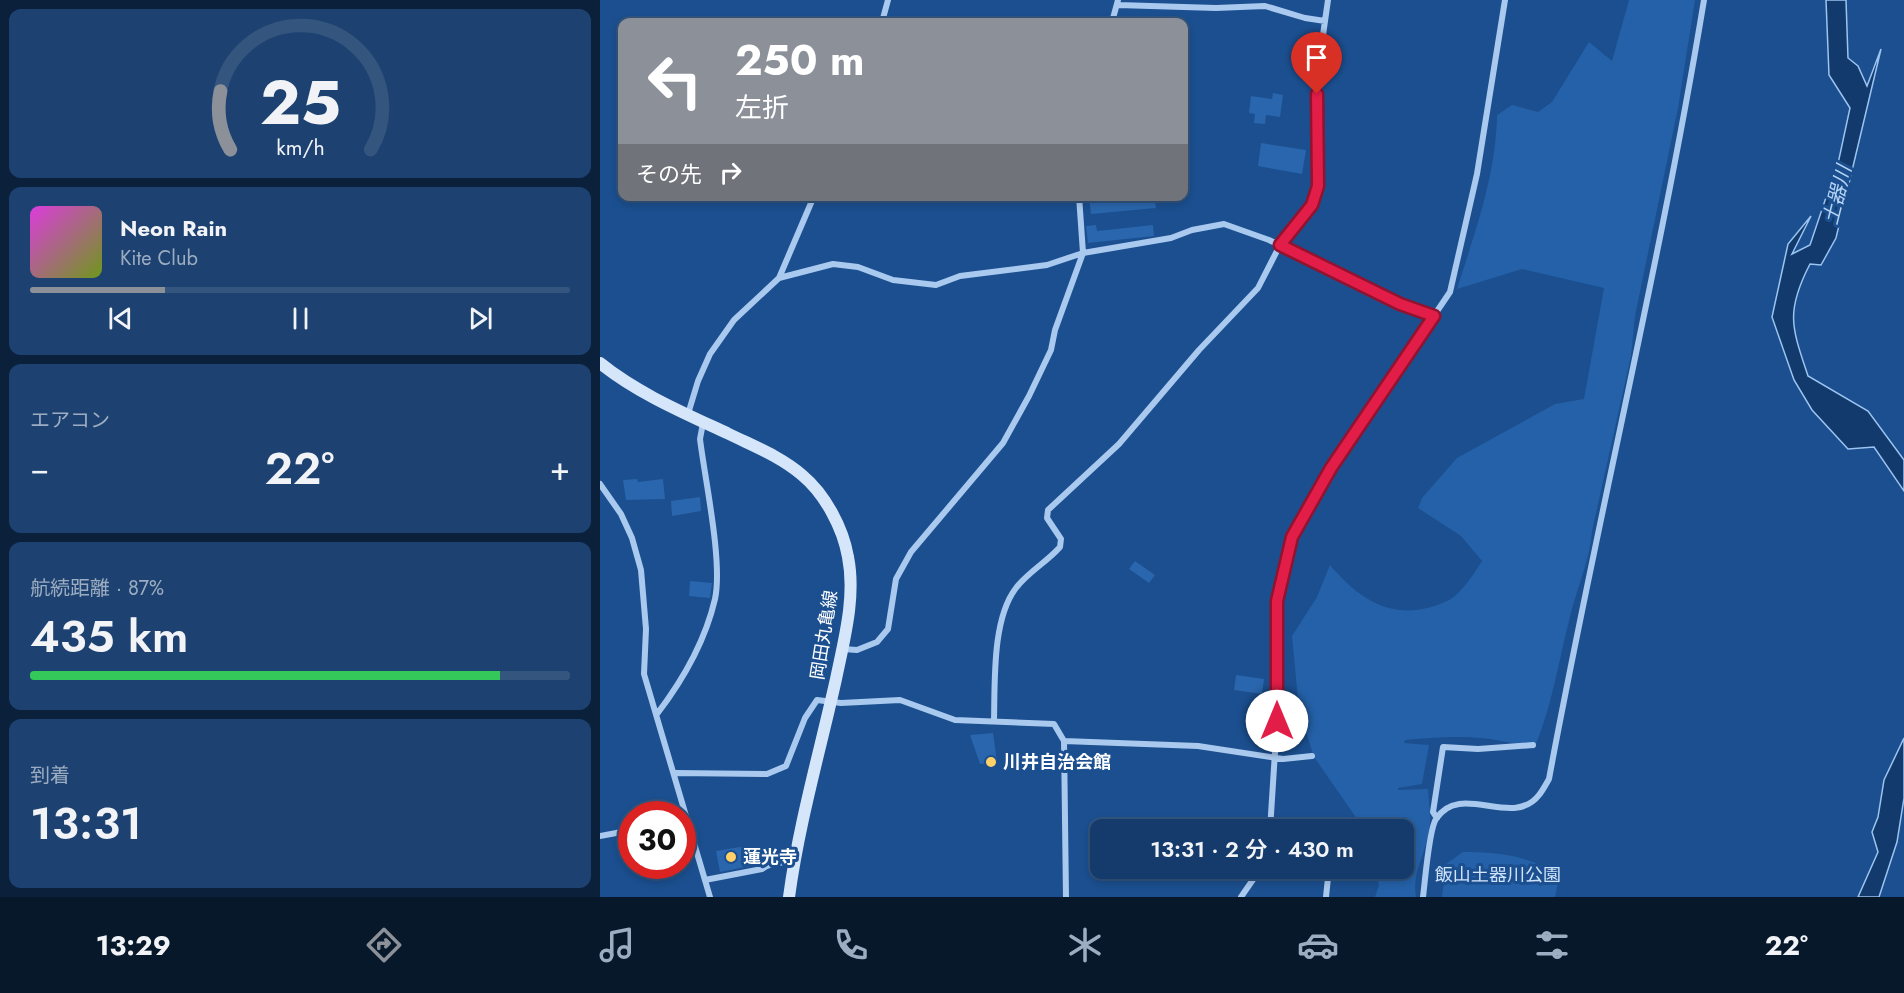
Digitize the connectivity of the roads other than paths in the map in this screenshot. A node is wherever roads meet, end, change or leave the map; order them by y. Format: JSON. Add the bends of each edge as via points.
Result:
{"nodes":[{"id":1,"x":888,"y":0,"type":"edge"},
{"id":2,"x":1328,"y":0,"type":"edge"},
{"id":3,"x":1505,"y":0,"type":"edge"},
{"id":4,"x":1704,"y":0,"type":"edge"},
{"id":5,"x":1118,"y":2,"type":"edge"},
{"id":6,"x":883,"y":18,"type":"edge"},
{"id":7,"x":1114,"y":18,"type":"edge"},
{"id":8,"x":1325,"y":21,"type":"junction"},
{"id":9,"x":812,"y":201,"type":"edge"},
{"id":10,"x":1079,"y":201,"type":"edge"},
{"id":11,"x":1280,"y":245,"type":"junction"},
{"id":12,"x":1083,"y":253,"type":"junction"},
{"id":13,"x":779,"y":278,"type":"junction"},
{"id":14,"x":1434,"y":316,"type":"junction"},
{"id":15,"x":600,"y":363,"type":"edge"},
{"id":16,"x":688,"y":414,"type":"junction"},
{"id":17,"x":704,"y":423,"type":"junction"},
{"id":18,"x":600,"y":484,"type":"edge"},
{"id":19,"x":843,"y":649,"type":"junction"},
{"id":20,"x":831,"y":702,"type":"junction"},
{"id":21,"x":657,"y":714,"type":"junction"},
{"id":22,"x":994,"y":720,"type":"junction"},
{"id":23,"x":1064,"y":741,"type":"junction"},
{"id":24,"x":1533,"y":745,"type":"dead end"},
{"id":25,"x":1312,"y":756,"type":"dead end"},
{"id":26,"x":1273,"y":757,"type":"junction"},
{"id":27,"x":676,"y":773,"type":"junction"},
{"id":28,"x":681,"y":801,"type":"edge"},
{"id":29,"x":1437,"y":818,"type":"junction"},
{"id":30,"x":1270,"y":819,"type":"edge"},
{"id":31,"x":618,"y":833,"type":"edge"},
{"id":32,"x":600,"y":836,"type":"edge"},
{"id":33,"x":696,"y":853,"type":"edge"},
{"id":34,"x":795,"y":863,"type":"junction"},
{"id":35,"x":1253,"y":879,"type":"edge"},
{"id":36,"x":1328,"y":879,"type":"edge"},
{"id":37,"x":705,"y":880,"type":"junction"},
{"id":38,"x":710,"y":897,"type":"edge"},
{"id":39,"x":789,"y":897,"type":"edge"},
{"id":40,"x":1066,"y":897,"type":"edge"},
{"id":41,"x":1241,"y":897,"type":"edge"},
{"id":42,"x":1326,"y":897,"type":"edge"},
{"id":43,"x":1423,"y":897,"type":"edge"}],
"edges":[{"from":1,"to":6,"type":"street"},
{"from":2,"to":8,"type":"street"},
{"from":3,"to":14,"type":"street","via":[[1461,253],[1450,292]]},
{"from":4,"to":29,"type":"street","via":[[1686,111],[1573,643],[1549,779],[1538,797],[1525,805],[1509,808],[1470,802],[1445,810]]},
{"from":5,"to":7,"type":"street"},
{"from":5,"to":8,"type":"street","via":[[1216,8],[1265,6]]},
{"from":8,"to":11,"type":"street","via":[[1317,77],[1318,186],[1312,205]]},
{"from":9,"to":13,"type":"street"},
{"from":10,"to":12,"type":"street"},
{"from":11,"to":12,"type":"street","via":[[1224,224],[1171,238]]},
{"from":11,"to":14,"type":"street","via":[[1400,304]]},
{"from":11,"to":22,"type":"street","via":[[1258,288],[1119,444],[1048,510],[1047,518],[1061,539],[1060,547],[1019,584],[1007,606],[998,638]]},
{"from":12,"to":13,"type":"street","via":[[1047,265],[960,276],[936,285],[893,280],[858,267],[833,264]]},
{"from":12,"to":19,"type":"street","via":[[1051,350],[1003,443],[911,552],[896,579],[888,629],[877,642],[857,650]]},
{"from":13,"to":16,"type":"street","via":[[734,320],[711,354]]},
{"from":14,"to":26,"type":"street","via":[[1331,468],[1292,537],[1277,601],[1277,721]]},
{"from":15,"to":16,"type":"main road","name":"岡田丸亀線","via":[[635,388]]},
{"from":16,"to":17,"type":"main road","name":"岡田丸亀線"},
{"from":17,"to":19,"type":"main road","name":"岡田丸亀線","via":[[774,456],[803,475],[830,509],[849,558],[851,585]]},
{"from":17,"to":21,"type":"street","via":[[700,439],[716,554],[715,598],[692,663]]},
{"from":18,"to":21,"type":"street","via":[[621,514],[641,570],[646,629],[644,674]]},
{"from":19,"to":20,"type":"main road","name":"岡田丸亀線"},
{"from":20,"to":22,"type":"street","via":[[900,699],[955,720]]},
{"from":20,"to":27,"type":"street","via":[[817,700],[786,766],[768,774]]},
{"from":20,"to":34,"type":"main road","name":"岡田丸亀線"},
{"from":21,"to":27,"type":"street"},
{"from":22,"to":23,"type":"street","via":[[1054,724]]},
{"from":23,"to":26,"type":"street","via":[[1188,745]]},
{"from":23,"to":40,"type":"street"},
{"from":24,"to":29,"type":"street","via":[[1443,747],[1433,812]]},
{"from":25,"to":26,"type":"street"},
{"from":26,"to":30,"type":"street"},
{"from":27,"to":28,"type":"street"},
{"from":29,"to":43,"type":"street"},
{"from":31,"to":32,"type":"street"},
{"from":33,"to":37,"type":"street"},
{"from":34,"to":37,"type":"street","via":[[769,864],[762,869]]},
{"from":34,"to":39,"type":"main road","name":"岡田丸亀線"},
{"from":35,"to":41,"type":"street"},
{"from":36,"to":42,"type":"street"},
{"from":37,"to":38,"type":"street"}]}
